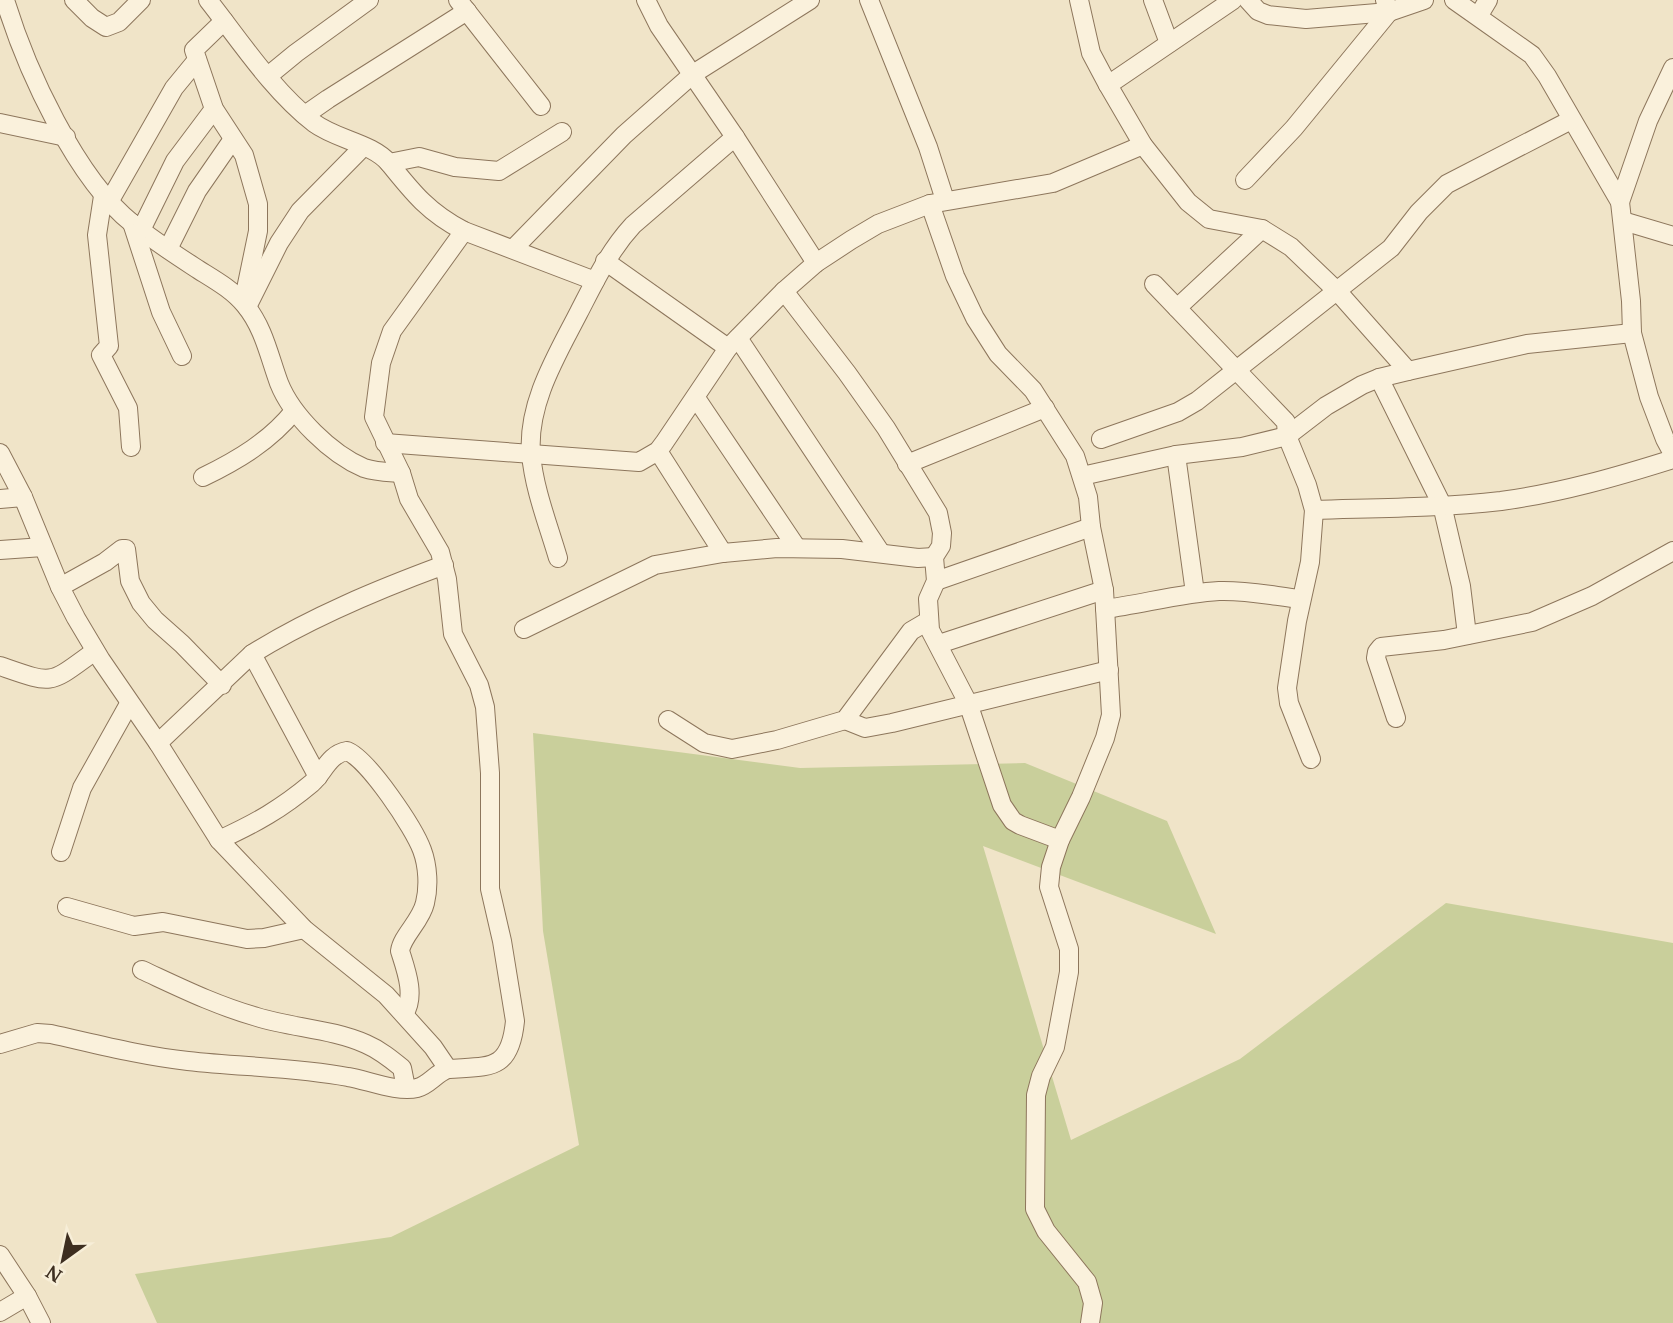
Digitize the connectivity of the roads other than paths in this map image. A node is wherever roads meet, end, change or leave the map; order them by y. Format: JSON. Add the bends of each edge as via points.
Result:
{"nodes":[{"id":1,"x":5,"y":0,"type":"edge"},
{"id":2,"x":74,"y":0,"type":"edge"},
{"id":3,"x":141,"y":0,"type":"edge"},
{"id":4,"x":208,"y":0,"type":"edge"},
{"id":5,"x":369,"y":0,"type":"edge"},
{"id":6,"x":646,"y":0,"type":"edge"},
{"id":7,"x":810,"y":0,"type":"edge"},
{"id":8,"x":869,"y":0,"type":"edge"},
{"id":9,"x":1079,"y":0,"type":"edge"},
{"id":10,"x":1153,"y":0,"type":"edge"},
{"id":11,"x":1233,"y":0,"type":"edge"},
{"id":12,"x":1248,"y":0,"type":"edge"},
{"id":13,"x":1424,"y":0,"type":"edge"},
{"id":14,"x":1454,"y":0,"type":"edge"},
{"id":15,"x":463,"y":5,"type":"edge"},
{"id":16,"x":1387,"y":6,"type":"edge"},
{"id":17,"x":1483,"y":8,"type":"edge"},
{"id":18,"x":224,"y":21,"type":"junction"},
{"id":19,"x":1170,"y":43,"type":"junction"},
{"id":20,"x":197,"y":60,"type":"junction"},
{"id":21,"x":1673,"y":68,"type":"edge"},
{"id":22,"x":693,"y":74,"type":"junction"},
{"id":23,"x":268,"y":76,"type":"junction"},
{"id":24,"x":1108,"y":85,"type":"junction"},
{"id":25,"x":541,"y":106,"type":"dead end"},
{"id":26,"x":214,"y":109,"type":"junction"},
{"id":27,"x":305,"y":115,"type":"junction"},
{"id":28,"x":1571,"y":120,"type":"junction"},
{"id":29,"x":0,"y":123,"type":"edge"},
{"id":30,"x":562,"y":132,"type":"dead end"},
{"id":31,"x":66,"y":137,"type":"junction"},
{"id":32,"x":735,"y":137,"type":"junction"},
{"id":33,"x":233,"y":139,"type":"junction"},
{"id":34,"x":1143,"y":145,"type":"junction"},
{"id":35,"x":363,"y":147,"type":"junction"},
{"id":36,"x":389,"y":163,"type":"junction"},
{"id":37,"x":1245,"y":180,"type":"dead end"},
{"id":38,"x":106,"y":199,"type":"junction"},
{"id":39,"x":937,"y":202,"type":"junction"},
{"id":40,"x":1620,"y":202,"type":"junction"},
{"id":41,"x":1623,"y":221,"type":"junction"},
{"id":42,"x":136,"y":227,"type":"junction"},
{"id":43,"x":1262,"y":229,"type":"junction"},
{"id":44,"x":464,"y":231,"type":"junction"},
{"id":45,"x":1673,"y":236,"type":"edge"},
{"id":46,"x":168,"y":249,"type":"junction"},
{"id":47,"x":513,"y":249,"type":"junction"},
{"id":48,"x":606,"y":261,"type":"junction"},
{"id":49,"x":816,"y":264,"type":"junction"},
{"id":50,"x":595,"y":281,"type":"junction"},
{"id":51,"x":1154,"y":284,"type":"dead end"},
{"id":52,"x":784,"y":291,"type":"junction"},
{"id":53,"x":1338,"y":292,"type":"junction"},
{"id":54,"x":247,"y":307,"type":"junction"},
{"id":55,"x":1177,"y":308,"type":"junction"},
{"id":56,"x":1632,"y":332,"type":"junction"},
{"id":57,"x":733,"y":343,"type":"junction"},
{"id":58,"x":182,"y":356,"type":"dead end"},
{"id":59,"x":1237,"y":371,"type":"junction"},
{"id":60,"x":1408,"y":371,"type":"junction"},
{"id":61,"x":1379,"y":377,"type":"junction"},
{"id":62,"x":696,"y":398,"type":"junction"},
{"id":63,"x":1045,"y":408,"type":"junction"},
{"id":64,"x":294,"y":411,"type":"junction"},
{"id":65,"x":1287,"y":436,"type":"junction"},
{"id":66,"x":1101,"y":439,"type":"dead end"},
{"id":67,"x":385,"y":443,"type":"junction"},
{"id":68,"x":131,"y":447,"type":"dead end"},
{"id":69,"x":658,"y":451,"type":"junction"},
{"id":70,"x":0,"y":453,"type":"edge"},
{"id":71,"x":531,"y":454,"type":"junction"},
{"id":72,"x":1673,"y":454,"type":"edge"},
{"id":73,"x":1176,"y":455,"type":"junction"},
{"id":74,"x":1673,"y":460,"type":"edge"},
{"id":75,"x":907,"y":464,"type":"junction"},
{"id":76,"x":401,"y":473,"type":"junction"},
{"id":77,"x":1082,"y":476,"type":"junction"},
{"id":78,"x":203,"y":477,"type":"dead end"},
{"id":79,"x":23,"y":498,"type":"junction"},
{"id":80,"x":0,"y":499,"type":"edge"},
{"id":81,"x":1441,"y":505,"type":"junction"},
{"id":82,"x":1314,"y":510,"type":"junction"},
{"id":83,"x":1091,"y":527,"type":"junction"},
{"id":84,"x":43,"y":547,"type":"junction"},
{"id":85,"x":797,"y":548,"type":"junction"},
{"id":86,"x":0,"y":550,"type":"edge"},
{"id":87,"x":1673,"y":551,"type":"edge"},
{"id":88,"x":723,"y":553,"type":"junction"},
{"id":89,"x":881,"y":553,"type":"junction"},
{"id":90,"x":934,"y":557,"type":"junction"},
{"id":91,"x":558,"y":558,"type":"dead end"},
{"id":92,"x":444,"y":565,"type":"junction"},
{"id":93,"x":936,"y":580,"type":"junction"},
{"id":94,"x":60,"y":587,"type":"junction"},
{"id":95,"x":1104,"y":590,"type":"junction"},
{"id":96,"x":1195,"y":593,"type":"junction"},
{"id":97,"x":1301,"y":599,"type":"junction"},
{"id":98,"x":1105,"y":610,"type":"junction"},
{"id":99,"x":928,"y":621,"type":"junction"},
{"id":100,"x":524,"y":629,"type":"dead end"},
{"id":101,"x":1466,"y":635,"type":"junction"},
{"id":102,"x":939,"y":645,"type":"junction"},
{"id":103,"x":95,"y":651,"type":"junction"},
{"id":104,"x":252,"y":654,"type":"junction"},
{"id":105,"x":0,"y":666,"type":"edge"},
{"id":106,"x":1109,"y":670,"type":"junction"},
{"id":107,"x":222,"y":685,"type":"junction"},
{"id":108,"x":129,"y":704,"type":"junction"},
{"id":109,"x":968,"y":704,"type":"junction"},
{"id":110,"x":1396,"y":718,"type":"dead end"},
{"id":111,"x":668,"y":720,"type":"dead end"},
{"id":112,"x":845,"y":720,"type":"junction"},
{"id":113,"x":158,"y":743,"type":"junction"},
{"id":114,"x":1311,"y":759,"type":"dead end"},
{"id":115,"x":318,"y":777,"type":"junction"},
{"id":116,"x":219,"y":840,"type":"junction"},
{"id":117,"x":1060,"y":840,"type":"junction"},
{"id":118,"x":61,"y":852,"type":"dead end"},
{"id":119,"x":67,"y":907,"type":"dead end"},
{"id":120,"x":304,"y":929,"type":"junction"},
{"id":121,"x":142,"y":970,"type":"dead end"},
{"id":122,"x":404,"y":1014,"type":"junction"},
{"id":123,"x":0,"y":1044,"type":"edge"},
{"id":124,"x":448,"y":1069,"type":"junction"},
{"id":125,"x":406,"y":1088,"type":"junction"},
{"id":126,"x":0,"y":1255,"type":"edge"},
{"id":127,"x":27,"y":1296,"type":"junction"},
{"id":128,"x":0,"y":1312,"type":"edge"},
{"id":129,"x":41,"y":1323,"type":"edge"},
{"id":130,"x":1090,"y":1323,"type":"edge"}],
"edges":[{"from":1,"to":31,"type":"street","via":[[29,66]]},
{"from":2,"to":3,"type":"street","via":[[106,27]]},
{"from":4,"to":18,"type":"street"},
{"from":5,"to":23,"type":"street"},
{"from":6,"to":22,"type":"street"},
{"from":7,"to":22,"type":"street"},
{"from":8,"to":39,"type":"street","via":[[928,147]]},
{"from":9,"to":24,"type":"street","via":[[1091,53]]},
{"from":10,"to":19,"type":"street"},
{"from":11,"to":19,"type":"street"},
{"from":12,"to":16,"type":"street","via":[[1258,11],[1280,18],[1306,19]]},
{"from":13,"to":16,"type":"street"},
{"from":14,"to":17,"type":"street"},
{"from":15,"to":25,"type":"street"},
{"from":15,"to":27,"type":"street"},
{"from":16,"to":37,"type":"street","via":[[1294,128]]},
{"from":17,"to":28,"type":"street","via":[[1532,55]]},
{"from":18,"to":20,"type":"street","via":[[195,47]]},
{"from":18,"to":23,"type":"street"},
{"from":19,"to":24,"type":"street"},
{"from":20,"to":26,"type":"street"},
{"from":20,"to":38,"type":"street","via":[[174,88]]},
{"from":21,"to":40,"type":"street","via":[[1648,121]]},
{"from":22,"to":32,"type":"street"},
{"from":22,"to":47,"type":"street","via":[[624,135]]},
{"from":23,"to":27,"type":"street"},
{"from":24,"to":34,"type":"street"},
{"from":26,"to":33,"type":"street"},
{"from":26,"to":42,"type":"street","via":[[175,161]]},
{"from":27,"to":35,"type":"street","via":[[335,136]]},
{"from":28,"to":40,"type":"street"},
{"from":28,"to":53,"type":"street","via":[[1447,184],[1391,248]]},
{"from":29,"to":31,"type":"street"},
{"from":30,"to":36,"type":"street","via":[[499,171],[455,167],[419,157]]},
{"from":31,"to":38,"type":"street"},
{"from":32,"to":48,"type":"street","via":[[633,225]]},
{"from":32,"to":49,"type":"street"},
{"from":33,"to":46,"type":"street","via":[[197,191]]},
{"from":33,"to":54,"type":"street","via":[[247,163],[260,218],[247,279]]},
{"from":34,"to":39,"type":"street","via":[[1053,183]]},
{"from":34,"to":43,"type":"street","via":[[1201,214]]},
{"from":35,"to":36,"type":"street"},
{"from":35,"to":54,"type":"street","via":[[296,217]]},
{"from":36,"to":44,"type":"street","via":[[428,208]]},
{"from":38,"to":42,"type":"street"},
{"from":38,"to":68,"type":"street","via":[[97,227],[109,346],[101,354],[128,408]]},
{"from":39,"to":49,"type":"street","via":[[878,224]]},
{"from":39,"to":63,"type":"street","via":[[954,276],[979,327]]},
{"from":40,"to":41,"type":"street"},
{"from":41,"to":45,"type":"street"},
{"from":41,"to":56,"type":"street"},
{"from":42,"to":46,"type":"street"},
{"from":42,"to":58,"type":"street","via":[[160,312]]},
{"from":43,"to":53,"type":"street","via":[[1291,247]]},
{"from":43,"to":55,"type":"street"},
{"from":44,"to":47,"type":"street"},
{"from":44,"to":67,"type":"street","via":[[392,331],[381,363],[374,417]]},
{"from":46,"to":54,"type":"street"},
{"from":47,"to":50,"type":"street"},
{"from":48,"to":50,"type":"street"},
{"from":48,"to":57,"type":"street"},
{"from":49,"to":52,"type":"street"},
{"from":50,"to":71,"type":"street","via":[[542,389]]},
{"from":51,"to":55,"type":"street"},
{"from":52,"to":57,"type":"street"},
{"from":52,"to":75,"type":"street","via":[[847,373]]},
{"from":53,"to":59,"type":"street"},
{"from":53,"to":60,"type":"street"},
{"from":54,"to":64,"type":"street"},
{"from":55,"to":59,"type":"street"},
{"from":56,"to":60,"type":"street","via":[[1527,344]]},
{"from":56,"to":72,"type":"street","via":[[1649,397]]},
{"from":57,"to":62,"type":"street"},
{"from":57,"to":89,"type":"street"},
{"from":59,"to":65,"type":"street","via":[[1286,422]]},
{"from":59,"to":66,"type":"street","via":[[1178,412]]},
{"from":60,"to":61,"type":"street"},
{"from":61,"to":65,"type":"street","via":[[1326,406]]},
{"from":61,"to":81,"type":"street"},
{"from":62,"to":69,"type":"street"},
{"from":62,"to":85,"type":"street"},
{"from":63,"to":75,"type":"street"},
{"from":63,"to":77,"type":"street"},
{"from":64,"to":76,"type":"street","via":[[353,462],[372,471]]},
{"from":64,"to":78,"type":"street","via":[[271,436]]},
{"from":65,"to":73,"type":"street"},
{"from":65,"to":82,"type":"street"},
{"from":67,"to":71,"type":"street"},
{"from":67,"to":76,"type":"street"},
{"from":69,"to":71,"type":"street","via":[[639,462]]},
{"from":69,"to":88,"type":"street"},
{"from":70,"to":79,"type":"street"},
{"from":71,"to":91,"type":"street"},
{"from":73,"to":77,"type":"street"},
{"from":73,"to":96,"type":"street"},
{"from":74,"to":81,"type":"street","via":[[1556,491]]},
{"from":75,"to":90,"type":"street","via":[[938,513],[941,546]]},
{"from":76,"to":92,"type":"street","via":[[409,499]]},
{"from":77,"to":83,"type":"street"},
{"from":79,"to":80,"type":"street"},
{"from":79,"to":84,"type":"street"},
{"from":81,"to":82,"type":"street"},
{"from":81,"to":101,"type":"street","via":[[1461,586]]},
{"from":82,"to":97,"type":"street","via":[[1310,562]]},
{"from":83,"to":93,"type":"street"},
{"from":83,"to":95,"type":"street"},
{"from":84,"to":86,"type":"street"},
{"from":84,"to":94,"type":"street"},
{"from":85,"to":88,"type":"street"},
{"from":85,"to":89,"type":"street"},
{"from":87,"to":101,"type":"street","via":[[1561,611],[1532,622]]},
{"from":88,"to":100,"type":"street","via":[[655,565]]},
{"from":89,"to":90,"type":"street"},
{"from":90,"to":93,"type":"street"},
{"from":92,"to":104,"type":"street","via":[[331,612]]},
{"from":92,"to":124,"type":"street","via":[[453,634],[485,707],[490,889],[515,1021],[511,1044],[501,1059],[479,1069]]},
{"from":93,"to":99,"type":"street","via":[[928,599]]},
{"from":94,"to":103,"type":"street"},
{"from":94,"to":107,"type":"street","via":[[126,549],[130,581],[141,603]]},
{"from":95,"to":98,"type":"street"},
{"from":95,"to":102,"type":"street"},
{"from":96,"to":97,"type":"street","via":[[1246,592]]},
{"from":96,"to":98,"type":"street"},
{"from":97,"to":114,"type":"street","via":[[1287,688]]},
{"from":98,"to":106,"type":"street"},
{"from":99,"to":102,"type":"street"},
{"from":99,"to":112,"type":"street","via":[[911,631]]},
{"from":101,"to":110,"type":"street","via":[[1379,648],[1376,658]]},
{"from":102,"to":109,"type":"street"},
{"from":103,"to":105,"type":"street","via":[[53,680]]},
{"from":103,"to":108,"type":"street"},
{"from":104,"to":107,"type":"street"},
{"from":104,"to":115,"type":"street"},
{"from":106,"to":109,"type":"street"},
{"from":106,"to":117,"type":"street","via":[[1110,721]]},
{"from":107,"to":113,"type":"street"},
{"from":108,"to":113,"type":"street"},
{"from":108,"to":118,"type":"street","via":[[82,788]]},
{"from":109,"to":112,"type":"street","via":[[865,728]]},
{"from":109,"to":117,"type":"street","via":[[1008,815],[1034,832]]},
{"from":111,"to":112,"type":"street","via":[[695,738],[724,748],[765,743]]},
{"from":113,"to":116,"type":"street"},
{"from":115,"to":116,"type":"street","via":[[282,807]]},
{"from":115,"to":122,"type":"street","via":[[338,754],[347,751],[355,755],[422,847],[425,904],[400,951],[411,996]]},
{"from":116,"to":120,"type":"street"},
{"from":117,"to":130,"type":"street","via":[[1049,887],[1069,949],[1069,972],[1055,1047],[1036,1095],[1035,1209],[1046,1231],[1087,1282],[1093,1303]]},
{"from":119,"to":120,"type":"street","via":[[134,926],[163,922],[247,939]]},
{"from":120,"to":122,"type":"street"},
{"from":121,"to":125,"type":"street","via":[[236,1011],[369,1045],[402,1068]]},
{"from":122,"to":124,"type":"street"},
{"from":123,"to":125,"type":"street","via":[[37,1033],[51,1034],[155,1057],[286,1069]]},
{"from":124,"to":125,"type":"street","via":[[420,1087]]},
{"from":126,"to":127,"type":"street"},
{"from":127,"to":128,"type":"street"},
{"from":127,"to":129,"type":"street"}]}
